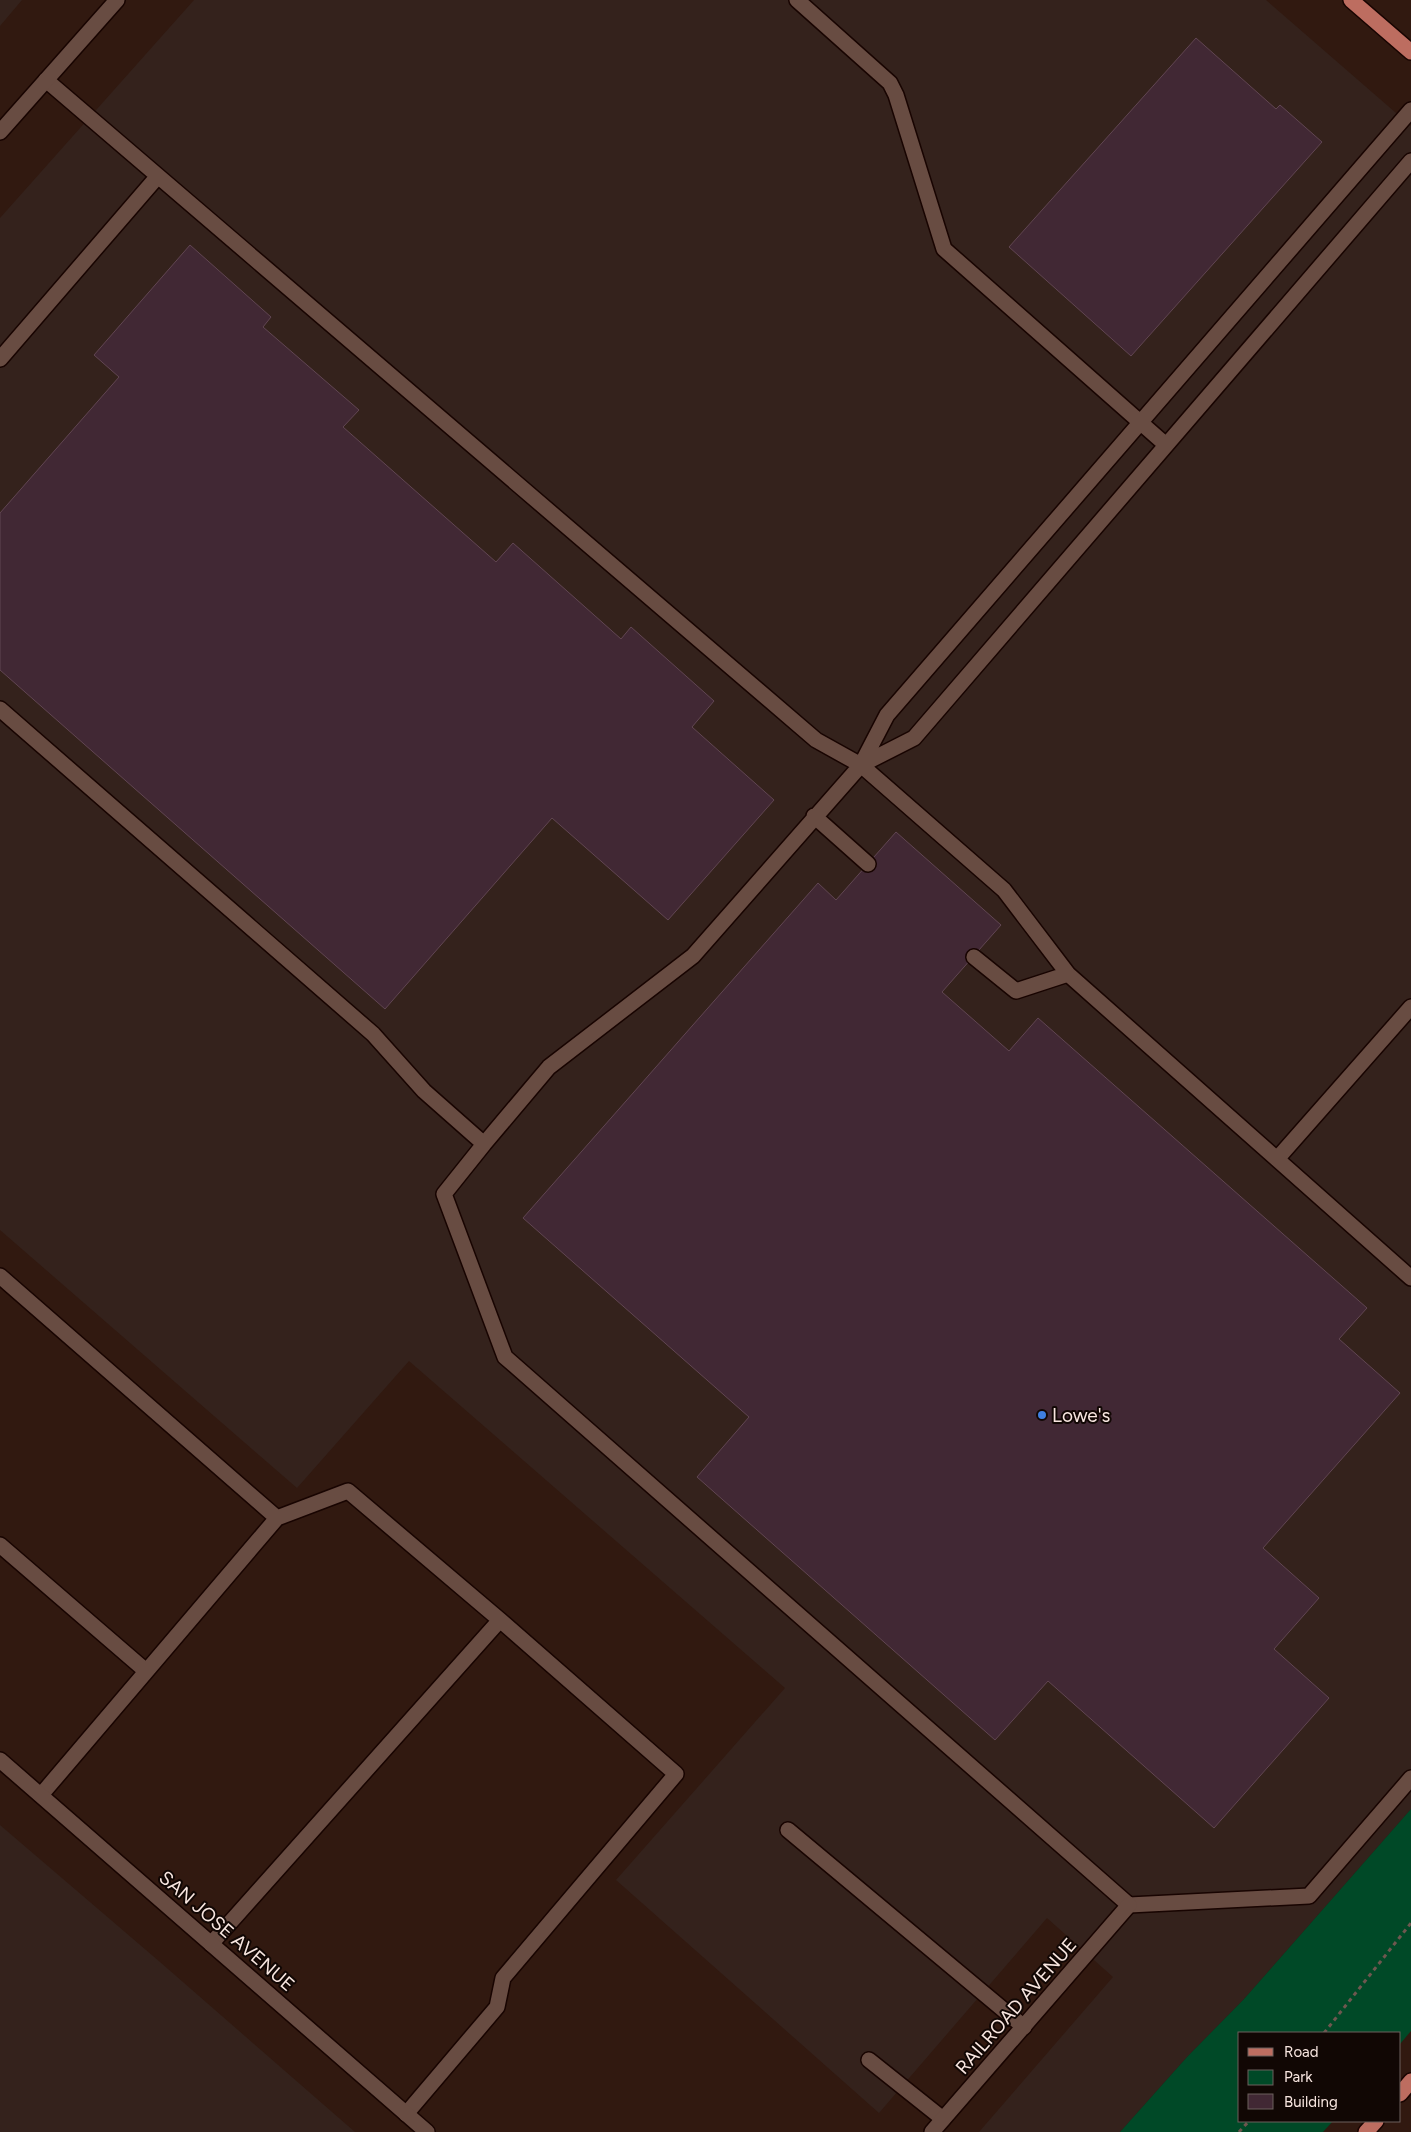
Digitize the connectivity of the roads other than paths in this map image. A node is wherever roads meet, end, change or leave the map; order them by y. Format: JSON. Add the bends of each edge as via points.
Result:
{"nodes":[{"id":1,"x":117,"y":0,"type":"edge"},
{"id":2,"x":797,"y":0,"type":"edge"},
{"id":3,"x":1351,"y":0,"type":"edge"},
{"id":4,"x":1411,"y":52,"type":"edge"},
{"id":5,"x":46,"y":80,"type":"junction"},
{"id":6,"x":1411,"y":110,"type":"edge"},
{"id":7,"x":0,"y":132,"type":"edge"},
{"id":8,"x":1411,"y":161,"type":"edge"},
{"id":9,"x":158,"y":176,"type":"junction"},
{"id":10,"x":0,"y":359,"type":"edge"},
{"id":11,"x":1139,"y":422,"type":"junction"},
{"id":12,"x":1166,"y":445,"type":"junction"},
{"id":13,"x":0,"y":710,"type":"edge"},
{"id":14,"x":861,"y":765,"type":"junction"},
{"id":15,"x":814,"y":816,"type":"junction"},
{"id":16,"x":868,"y":864,"type":"dead end"},
{"id":17,"x":974,"y":956,"type":"dead end"},
{"id":18,"x":1068,"y":974,"type":"junction"},
{"id":19,"x":1411,"y":1007,"type":"edge"},
{"id":20,"x":484,"y":1144,"type":"junction"},
{"id":21,"x":1277,"y":1159,"type":"junction"},
{"id":22,"x":0,"y":1276,"type":"edge"},
{"id":23,"x":1411,"y":1278,"type":"edge"},
{"id":24,"x":277,"y":1518,"type":"junction"},
{"id":25,"x":0,"y":1545,"type":"edge"},
{"id":26,"x":500,"y":1620,"type":"junction"},
{"id":27,"x":146,"y":1671,"type":"junction"},
{"id":28,"x":0,"y":1760,"type":"edge"},
{"id":29,"x":1411,"y":1778,"type":"edge"},
{"id":30,"x":41,"y":1795,"type":"junction"},
{"id":31,"x":788,"y":1830,"type":"dead end"},
{"id":32,"x":1129,"y":1905,"type":"junction"},
{"id":33,"x":211,"y":1944,"type":"junction"},
{"id":34,"x":1024,"y":2027,"type":"junction"},
{"id":35,"x":869,"y":2060,"type":"dead end"},
{"id":36,"x":1411,"y":2081,"type":"edge"},
{"id":37,"x":1401,"y":2093,"type":"edge"},
{"id":38,"x":406,"y":2114,"type":"junction"},
{"id":39,"x":943,"y":2120,"type":"junction"},
{"id":40,"x":1375,"y":2122,"type":"edge"},
{"id":41,"x":427,"y":2132,"type":"edge"},
{"id":42,"x":932,"y":2132,"type":"edge"},
{"id":43,"x":1366,"y":2132,"type":"edge"}],
"edges":[{"from":1,"to":5,"type":"street"},
{"from":2,"to":11,"type":"street","via":[[890,83],[944,249]]},
{"from":3,"to":4,"type":"main road"},
{"from":5,"to":7,"type":"street"},
{"from":5,"to":9,"type":"street"},
{"from":6,"to":11,"type":"street"},
{"from":8,"to":12,"type":"street"},
{"from":9,"to":10,"type":"street"},
{"from":9,"to":14,"type":"street","via":[[816,740]]},
{"from":11,"to":12,"type":"street"},
{"from":11,"to":14,"type":"street","via":[[887,715]]},
{"from":12,"to":14,"type":"street","via":[[914,738]]},
{"from":13,"to":20,"type":"street","via":[[373,1034],[424,1091]]},
{"from":14,"to":15,"type":"street"},
{"from":14,"to":18,"type":"street","via":[[1004,890]]},
{"from":15,"to":16,"type":"street"},
{"from":15,"to":20,"type":"street","via":[[693,956],[549,1067]]},
{"from":17,"to":18,"type":"street","via":[[1016,991]]},
{"from":18,"to":21,"type":"street"},
{"from":19,"to":21,"type":"street"},
{"from":20,"to":32,"type":"street","via":[[444,1194],[505,1357]]},
{"from":21,"to":23,"type":"street"},
{"from":22,"to":24,"type":"street"},
{"from":24,"to":26,"type":"street","via":[[348,1491]]},
{"from":24,"to":27,"type":"street"},
{"from":25,"to":27,"type":"street"},
{"from":26,"to":33,"type":"street"},
{"from":26,"to":38,"type":"street","via":[[676,1774],[503,1978],[497,2007]]},
{"from":27,"to":30,"type":"street"},
{"from":28,"to":30,"type":"street","name":"SAN JOSE AVENUE"},
{"from":29,"to":32,"type":"street","via":[[1309,1896]]},
{"from":30,"to":33,"type":"street","name":"SAN JOSE AVENUE"},
{"from":31,"to":34,"type":"street"},
{"from":32,"to":34,"type":"street","name":"RAILROAD AVENUE"},
{"from":33,"to":38,"type":"street","name":"SAN JOSE AVENUE"},
{"from":34,"to":39,"type":"street","name":"RAILROAD AVENUE"},
{"from":35,"to":39,"type":"street"},
{"from":36,"to":37,"type":"main road"},
{"from":38,"to":41,"type":"street","name":"SAN JOSE AVENUE"},
{"from":39,"to":42,"type":"street","name":"RAILROAD AVENUE"},
{"from":40,"to":43,"type":"main road"}]}
